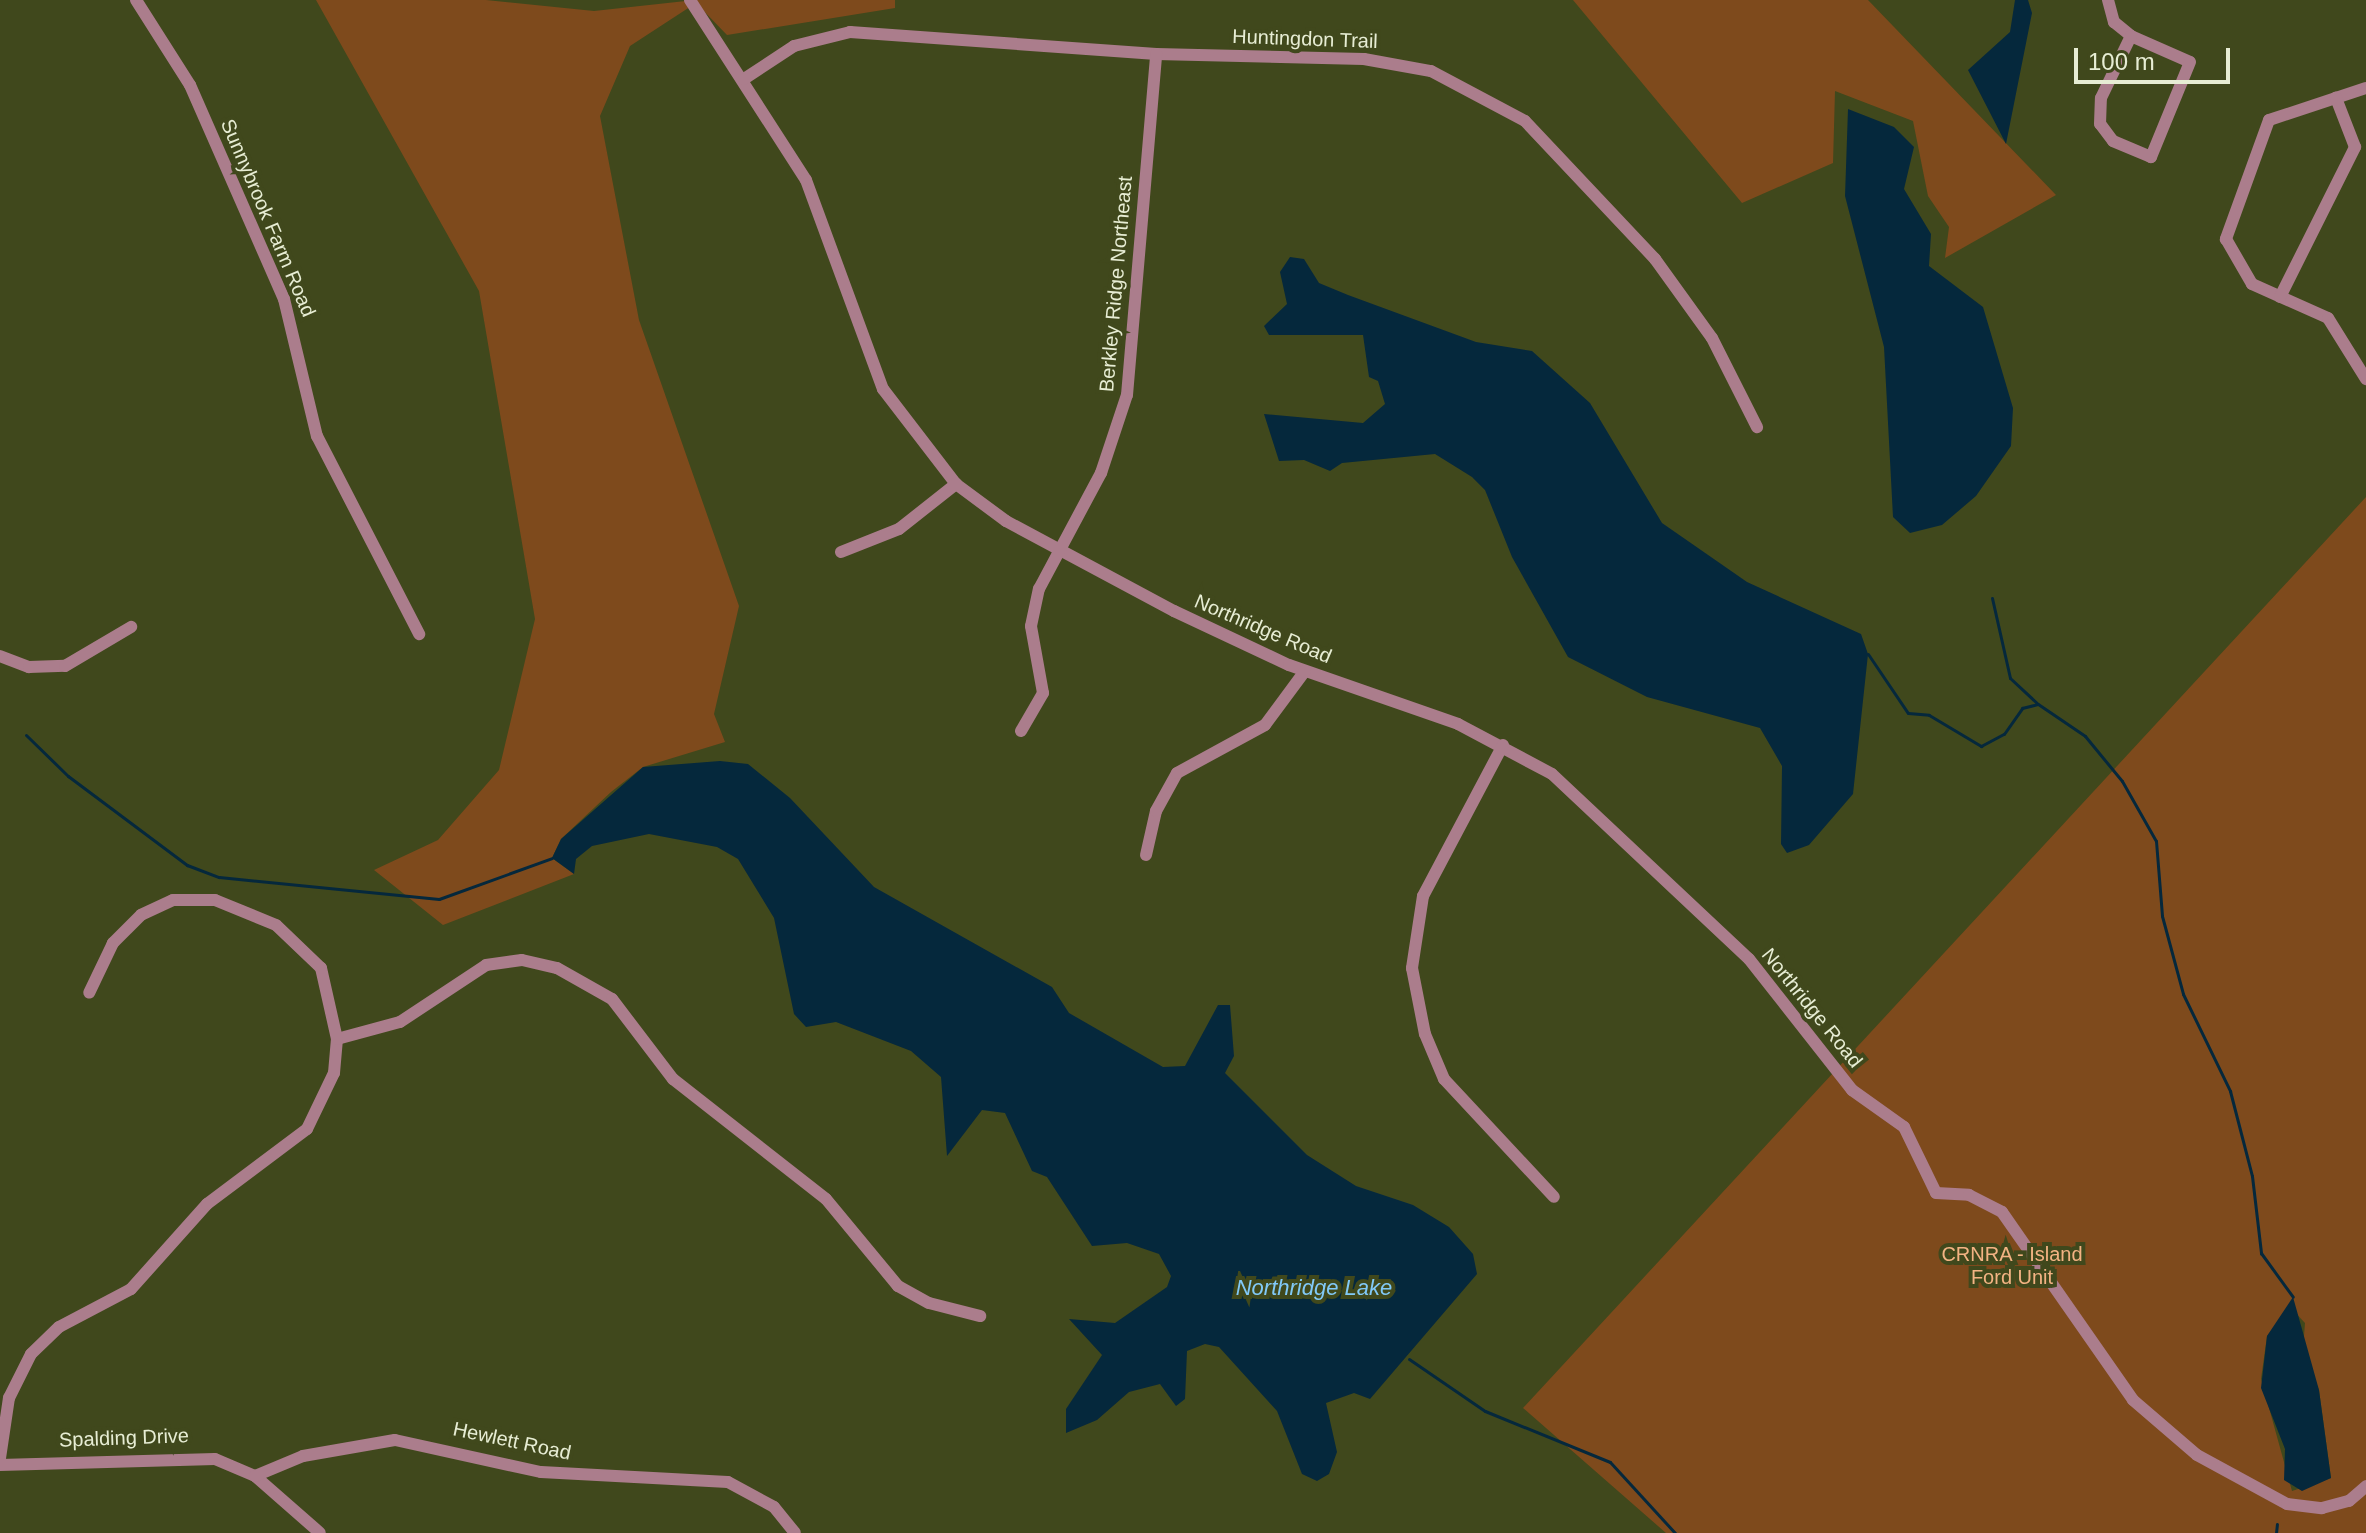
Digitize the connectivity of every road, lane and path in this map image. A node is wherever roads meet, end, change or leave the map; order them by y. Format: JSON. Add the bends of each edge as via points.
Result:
{"nodes":[{"id":1,"x":136,"y":0,"type":"edge"},
{"id":2,"x":690,"y":0,"type":"edge"},
{"id":3,"x":2108,"y":0,"type":"edge"},
{"id":4,"x":2131,"y":36,"type":"junction"},
{"id":5,"x":1156,"y":54,"type":"junction"},
{"id":6,"x":744,"y":79,"type":"junction"},
{"id":7,"x":2366,"y":88,"type":"edge"},
{"id":8,"x":2336,"y":98,"type":"junction"},
{"id":9,"x":2280,"y":297,"type":"junction"},
{"id":10,"x":2366,"y":379,"type":"edge"},
{"id":11,"x":1757,"y":427,"type":"dead end"},
{"id":12,"x":956,"y":484,"type":"junction"},
{"id":13,"x":841,"y":552,"type":"dead end"},
{"id":14,"x":1059,"y":552,"type":"junction"},
{"id":15,"x":131,"y":627,"type":"dead end"},
{"id":16,"x":419,"y":634,"type":"dead end"},
{"id":17,"x":0,"y":656,"type":"edge"},
{"id":18,"x":1305,"y":671,"type":"junction"},
{"id":19,"x":1021,"y":731,"type":"dead end"},
{"id":20,"x":1503,"y":745,"type":"junction"},
{"id":21,"x":1146,"y":855,"type":"dead end"},
{"id":22,"x":89,"y":993,"type":"dead end"},
{"id":23,"x":337,"y":1039,"type":"junction"},
{"id":24,"x":1554,"y":1197,"type":"dead end"},
{"id":25,"x":980,"y":1316,"type":"dead end"},
{"id":26,"x":0,"y":1458,"type":"edge"},
{"id":27,"x":0,"y":1465,"type":"edge"},
{"id":28,"x":255,"y":1476,"type":"junction"},
{"id":29,"x":2366,"y":1486,"type":"edge"},
{"id":30,"x":320,"y":1533,"type":"edge"},
{"id":31,"x":795,"y":1533,"type":"edge"}],
"edges":[{"from":1,"to":16,"type":"street","name":"Sunnybrook Farm Road","via":[[190,85],[284,299],[317,436]]},
{"from":2,"to":6,"type":"street","name":"Northridge Road"},
{"from":3,"to":4,"type":"street","via":[[2114,22]]},
{"from":4,"to":4,"type":"street","via":[[2190,62],[2151,157],[2113,141],[2100,124],[2101,98]]},
{"from":5,"to":6,"type":"street","name":"Huntingdon Trail","via":[[850,32],[794,46]]},
{"from":5,"to":11,"type":"street","name":"Huntingdon Trail","via":[[1380,61],[1442,75],[1502,105],[1547,143],[1683,293]]},
{"from":5,"to":14,"type":"street","name":"Berkley Ridge Northeast","via":[[1127,395],[1101,473]]},
{"from":6,"to":12,"type":"street","name":"Northridge Road","via":[[806,180],[883,389]]},
{"from":7,"to":8,"type":"street"},
{"from":8,"to":9,"type":"street","via":[[2355,147]]},
{"from":8,"to":9,"type":"street","via":[[2269,120],[2226,239],[2252,284]]},
{"from":9,"to":10,"type":"street","via":[[2328,318]]},
{"from":12,"to":13,"type":"street","via":[[899,529]]},
{"from":12,"to":14,"type":"street","name":"Northridge Road"},
{"from":14,"to":18,"type":"street","name":"Northridge Road"},
{"from":14,"to":19,"type":"street","name":"Berkley Ridge Northeast","via":[[1032,611],[1043,693]]},
{"from":15,"to":17,"type":"street","via":[[65,666],[29,667]]},
{"from":18,"to":20,"type":"street","name":"Northridge Road"},
{"from":18,"to":21,"type":"street","via":[[1265,725],[1177,773],[1156,811]]},
{"from":20,"to":24,"type":"street","via":[[1423,896],[1412,968],[1425,1034],[1444,1079]]},
{"from":20,"to":29,"type":"street","name":"Northridge Road","via":[[1589,802],[1746,956],[1852,1090],[1904,1127],[1936,1193],[1969,1195],[2002,1212],[2133,1400],[2197,1455],[2256,1493],[2293,1506],[2349,1501]]},
{"from":22,"to":23,"type":"street","via":[[113,943],[141,915],[173,900],[215,900],[276,925],[309,950],[328,985]]},
{"from":23,"to":25,"type":"street","via":[[400,1022],[486,965],[522,960],[557,968],[612,999],[673,1079],[826,1199],[898,1286],[929,1303]]},
{"from":23,"to":26,"type":"street","via":[[330,1091],[307,1129],[207,1204],[131,1289],[59,1327],[31,1354],[9,1398]]},
{"from":27,"to":28,"type":"street","name":"Spalding Drive","via":[[193,1455]]},
{"from":28,"to":30,"type":"street","name":"Spalding Drive"},
{"from":28,"to":31,"type":"street","name":"Hewlett Road","via":[[303,1456],[395,1440],[541,1472],[728,1482],[774,1507]]}]}
